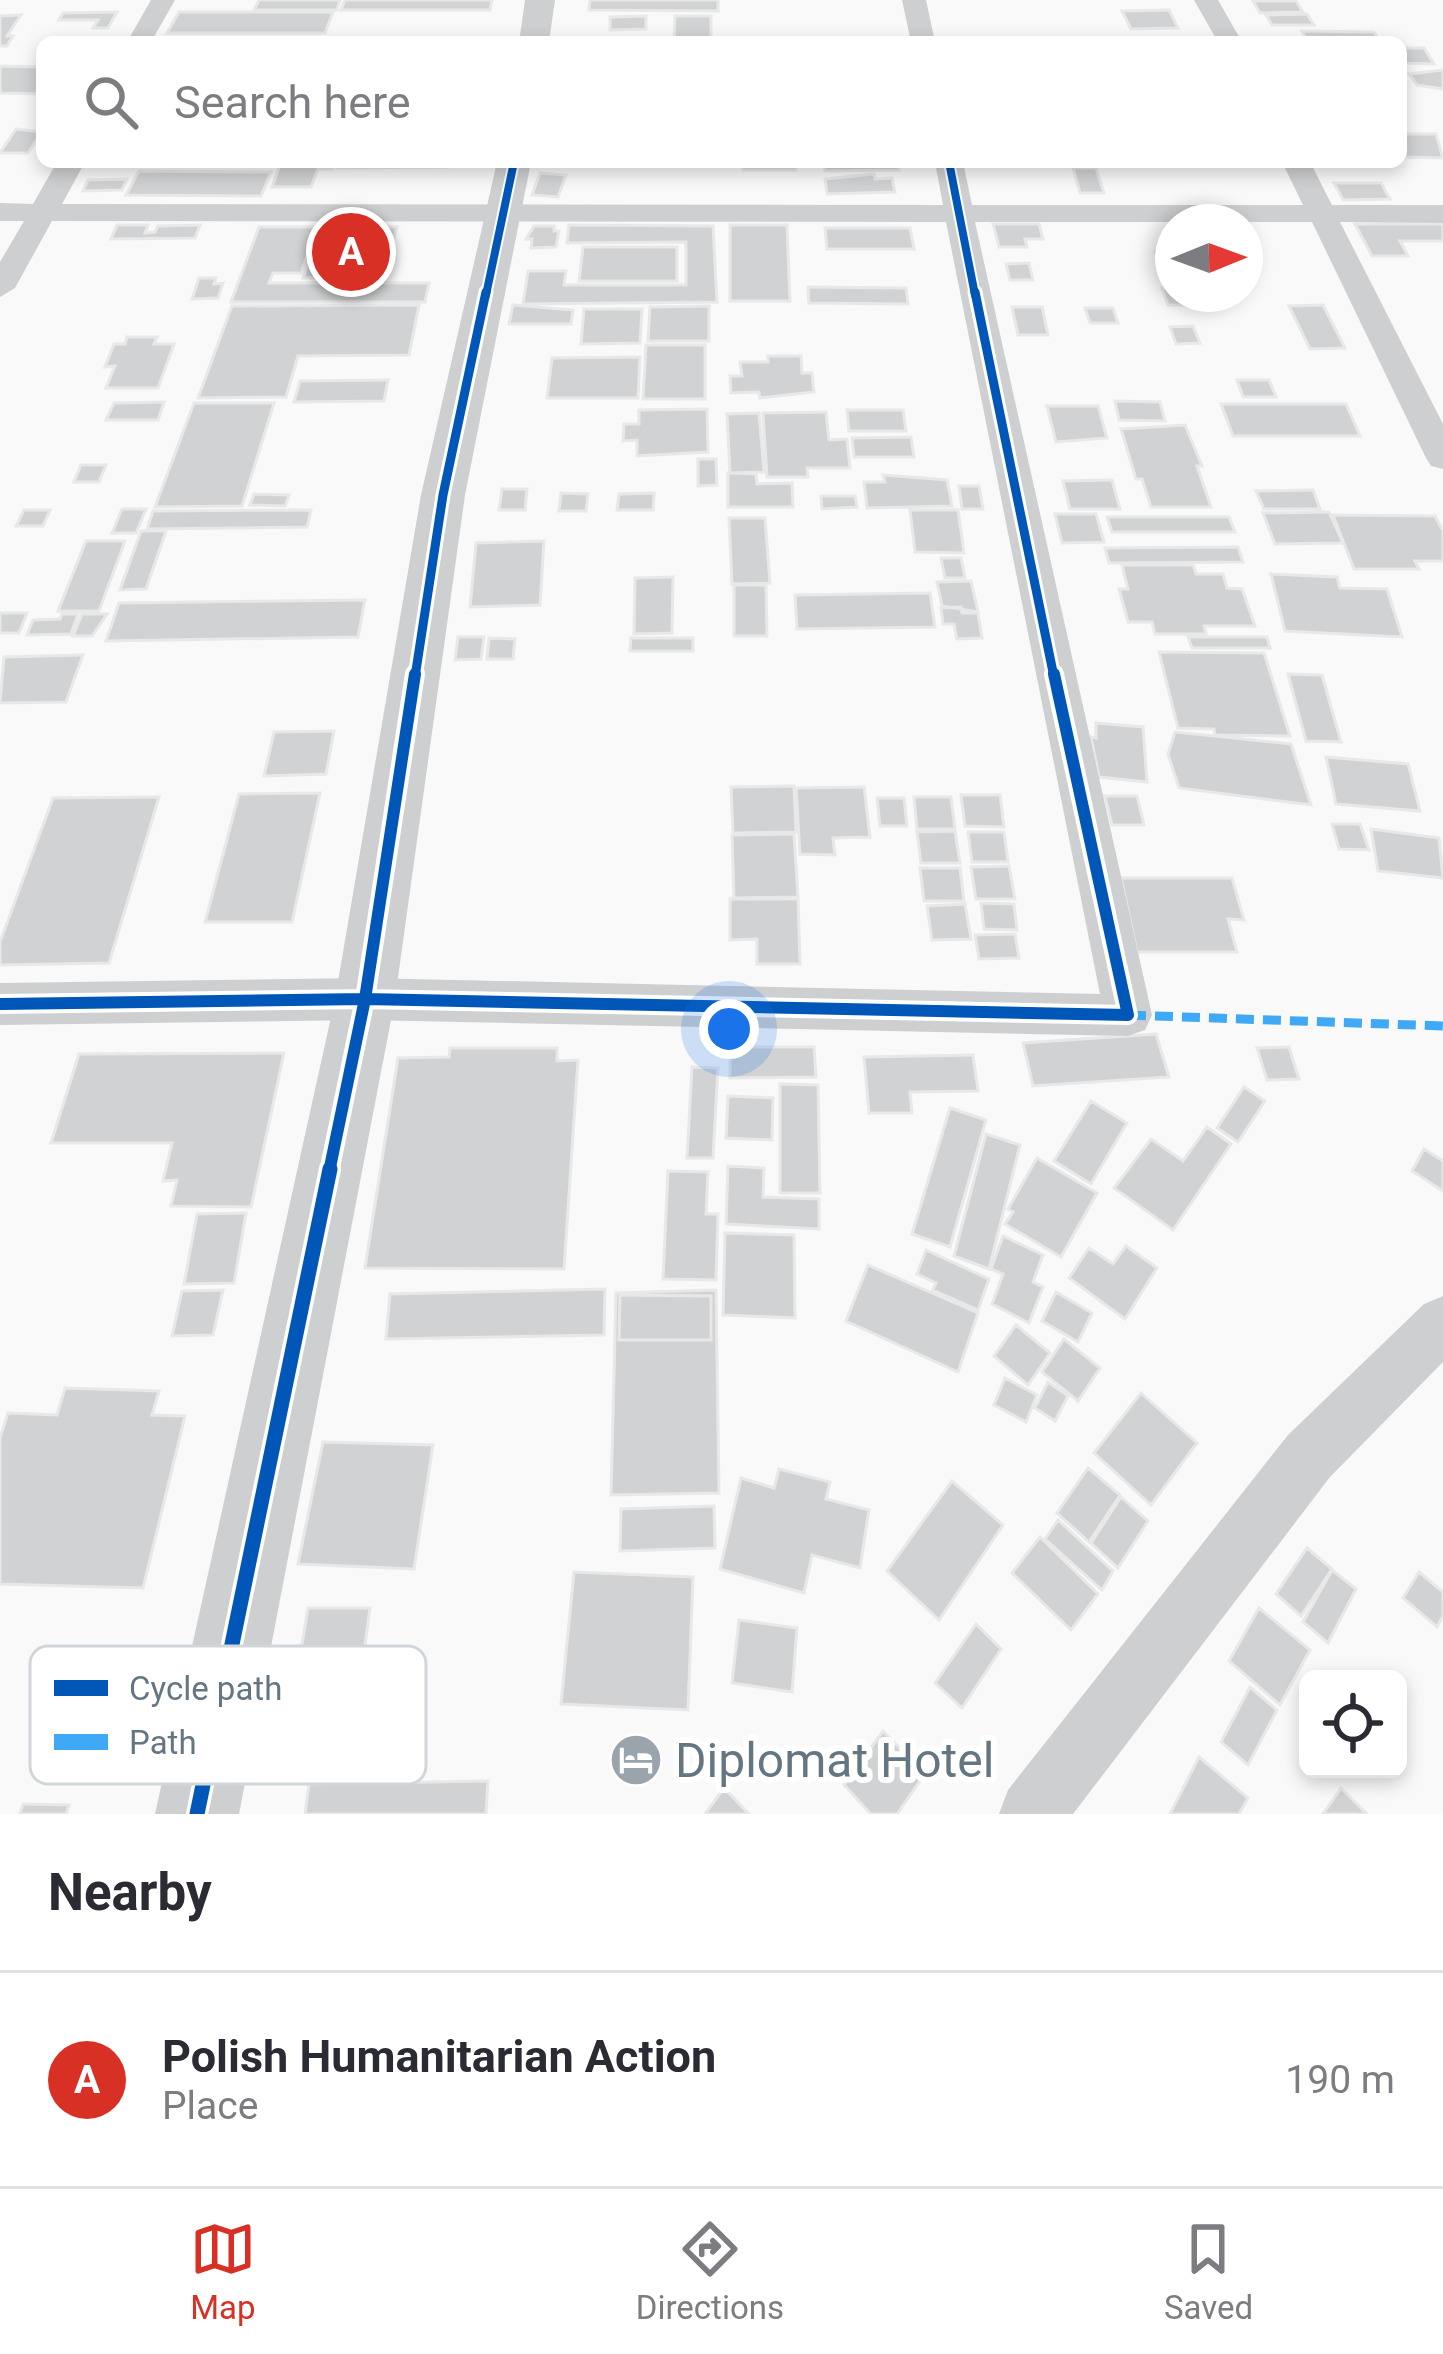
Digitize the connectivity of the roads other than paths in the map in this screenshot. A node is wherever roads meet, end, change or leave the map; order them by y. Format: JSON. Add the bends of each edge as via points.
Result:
{"nodes":[{"id":1,"x":163,"y":0,"type":"edge"},
{"id":2,"x":540,"y":0,"type":"edge"},
{"id":3,"x":914,"y":0,"type":"edge"},
{"id":4,"x":1206,"y":0,"type":"edge"},
{"id":5,"x":143,"y":36,"type":"edge"},
{"id":6,"x":534,"y":36,"type":"edge"},
{"id":7,"x":922,"y":36,"type":"edge"},
{"id":8,"x":1227,"y":36,"type":"edge"},
{"id":9,"x":68,"y":168,"type":"edge"},
{"id":10,"x":950,"y":168,"type":"edge"},
{"id":11,"x":1299,"y":168,"type":"edge"},
{"id":12,"x":510,"y":187,"type":"edge"},
{"id":13,"x":959,"y":211,"type":"junction"},
{"id":14,"x":0,"y":212,"type":"edge"},
{"id":15,"x":43,"y":212,"type":"junction"},
{"id":16,"x":1324,"y":212,"type":"junction"},
{"id":17,"x":1443,"y":214,"type":"edge"},
{"id":18,"x":0,"y":288,"type":"edge"},
{"id":19,"x":1443,"y":458,"type":"edge"},
{"id":20,"x":364,"y":1000,"type":"junction"},
{"id":21,"x":0,"y":1004,"type":"edge"},
{"id":22,"x":1443,"y":1323,"type":"edge"},
{"id":23,"x":231,"y":1646,"type":"edge"},
{"id":24,"x":203,"y":1784,"type":"edge"},
{"id":25,"x":197,"y":1814,"type":"edge"},
{"id":26,"x":1032,"y":1814,"type":"edge"}],
"edges":[{"from":1,"to":5,"type":"street"},
{"from":2,"to":6,"type":"street"},
{"from":3,"to":7,"type":"street"},
{"from":4,"to":8,"type":"street"},
{"from":9,"to":15,"type":"street"},
{"from":10,"to":13,"type":"street"},
{"from":11,"to":16,"type":"street"},
{"from":12,"to":13,"type":"street"},
{"from":12,"to":15,"type":"street"},
{"from":12,"to":20,"type":"street","via":[[443,495]]},
{"from":13,"to":16,"type":"street"},
{"from":13,"to":20,"type":"street","via":[[1128,1015]]},
{"from":14,"to":15,"type":"street"},
{"from":15,"to":18,"type":"street"},
{"from":16,"to":17,"type":"street"},
{"from":16,"to":19,"type":"street"},
{"from":20,"to":21,"type":"street"},
{"from":20,"to":23,"type":"street"},
{"from":22,"to":26,"type":"street","via":[[1310,1456]]},
{"from":24,"to":25,"type":"street"}]}
